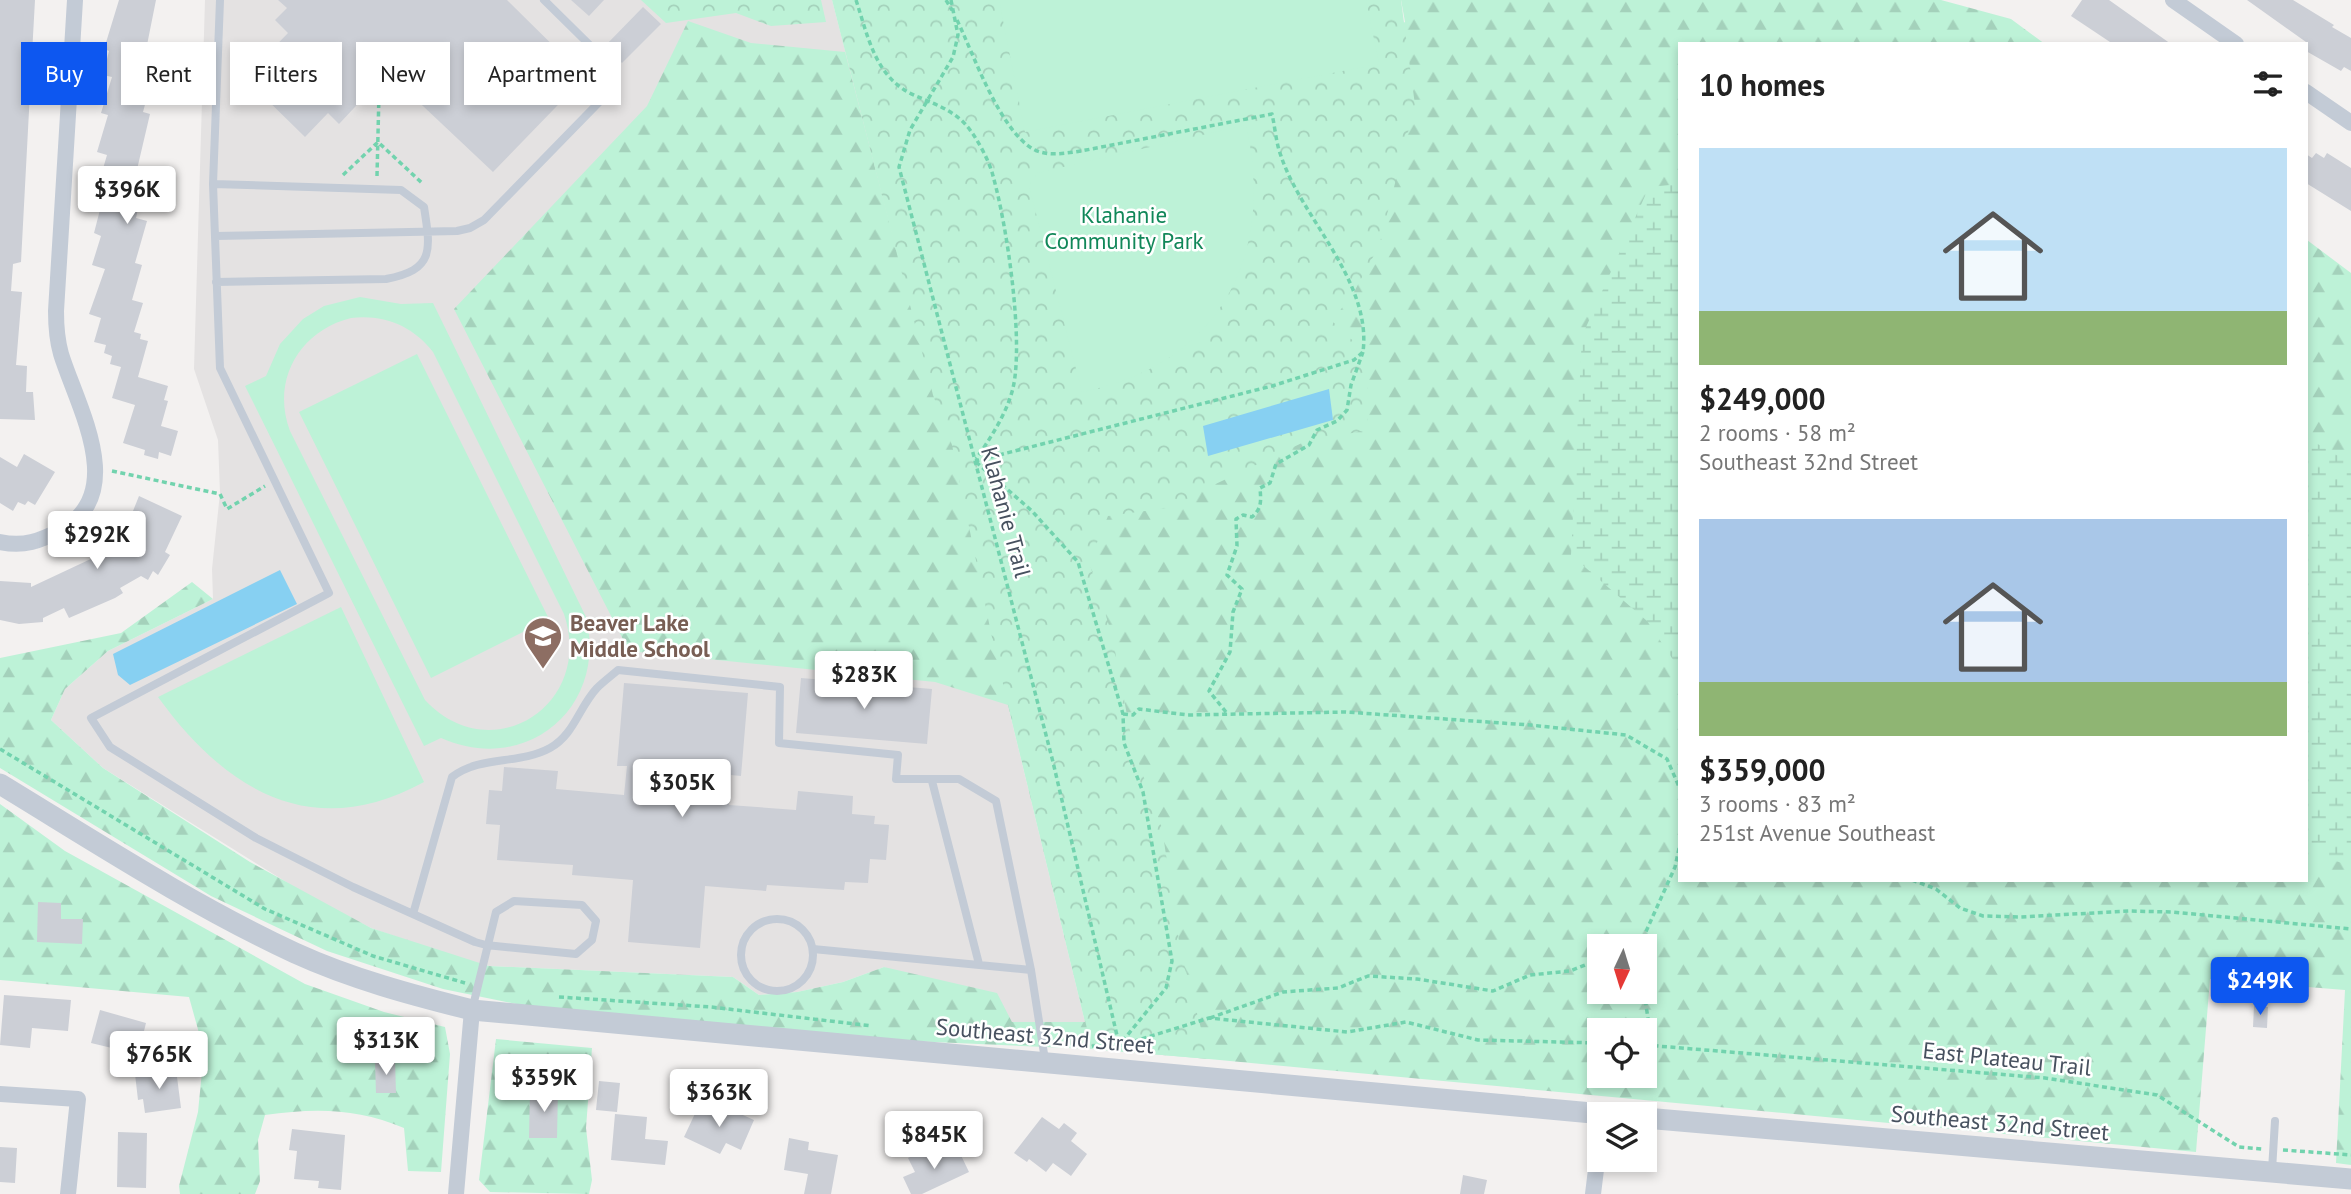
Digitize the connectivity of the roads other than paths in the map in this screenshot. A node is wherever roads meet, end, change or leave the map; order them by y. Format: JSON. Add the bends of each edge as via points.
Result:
{"nodes":[{"id":1,"x":75,"y":0,"type":"edge"},
{"id":2,"x":220,"y":0,"type":"edge"},
{"id":3,"x":544,"y":0,"type":"edge"},
{"id":4,"x":2173,"y":0,"type":"edge"},
{"id":5,"x":2233,"y":42,"type":"edge"},
{"id":6,"x":2308,"y":93,"type":"edge"},
{"id":7,"x":2351,"y":122,"type":"edge"},
{"id":8,"x":213,"y":184,"type":"junction"},
{"id":9,"x":428,"y":232,"type":"junction"},
{"id":10,"x":215,"y":236,"type":"junction"},
{"id":11,"x":216,"y":282,"type":"junction"},
{"id":12,"x":1,"y":542,"type":"edge"},
{"id":13,"x":932,"y":781,"type":"junction"},
{"id":14,"x":0,"y":784,"type":"edge"},
{"id":15,"x":413,"y":914,"type":"junction"},
{"id":16,"x":486,"y":945,"type":"junction"},
{"id":17,"x":813,"y":949,"type":"junction"},
{"id":18,"x":979,"y":964,"type":"junction"},
{"id":19,"x":1031,"y":970,"type":"junction"},
{"id":20,"x":472,"y":1010,"type":"junction"},
{"id":21,"x":1045,"y":1062,"type":"junction"},
{"id":22,"x":0,"y":1094,"type":"edge"},
{"id":23,"x":1587,"y":1112,"type":"edge"},
{"id":24,"x":1657,"y":1119,"type":"edge"},
{"id":25,"x":2275,"y":1121,"type":"dead end"},
{"id":26,"x":1596,"y":1172,"type":"edge"},
{"id":27,"x":2272,"y":1173,"type":"junction"},
{"id":28,"x":2351,"y":1180,"type":"edge"},
{"id":29,"x":68,"y":1194,"type":"edge"},
{"id":30,"x":456,"y":1194,"type":"edge"},
{"id":31,"x":1593,"y":1194,"type":"edge"}],
"edges":[{"from":1,"to":12,"type":"street","via":[[55,311],[61,352],[94,450],[93,490],[82,512],[66,527],[27,544]]},
{"from":2,"to":8,"type":"lane"},
{"from":3,"to":9,"type":"lane","via":[[612,67],[615,79],[610,91],[484,220],[470,228]]},
{"from":4,"to":5,"type":"street"},
{"from":6,"to":7,"type":"street"},
{"from":8,"to":9,"type":"lane","via":[[401,190],[424,207]]},
{"from":8,"to":10,"type":"lane"},
{"from":9,"to":10,"type":"lane"},
{"from":9,"to":11,"type":"lane","via":[[426,257],[412,274],[386,279]]},
{"from":10,"to":11,"type":"lane"},
{"from":11,"to":15,"type":"lane","via":[[220,368],[329,593],[92,718],[110,747],[256,838]]},
{"from":13,"to":15,"type":"lane","via":[[896,779],[898,755],[779,743],[780,687],[618,670],[596,689],[573,726],[551,748],[526,758],[475,765],[452,777]]},
{"from":13,"to":18,"type":"lane"},
{"from":13,"to":19,"type":"lane","via":[[959,779],[996,801]]},
{"from":14,"to":20,"type":"street","name":"Southeast 32nd Street","via":[[179,892],[297,954],[358,978]]},
{"from":15,"to":16,"type":"lane"},
{"from":16,"to":16,"type":"lane","via":[[576,954],[592,940],[596,921],[582,905],[514,901],[496,912]]},
{"from":16,"to":20,"type":"lane"},
{"from":17,"to":17,"type":"lane","via":[[801,927],[778,918],[765,920],[746,935],[741,959],[744,970],[760,986],[782,990],[793,987],[809,971]]},
{"from":17,"to":18,"type":"lane"},
{"from":18,"to":19,"type":"lane"},
{"from":19,"to":21,"type":"lane"},
{"from":20,"to":21,"type":"street","name":"Southeast 32nd Street"},
{"from":20,"to":30,"type":"street"},
{"from":21,"to":23,"type":"street","name":"Southeast 32nd Street"},
{"from":22,"to":29,"type":"street","via":[[78,1099]]},
{"from":24,"to":27,"type":"street","name":"Southeast 32nd Street"},
{"from":25,"to":27,"type":"lane"},
{"from":26,"to":31,"type":"street"},
{"from":27,"to":28,"type":"street","name":"Southeast 32nd Street"}]}
